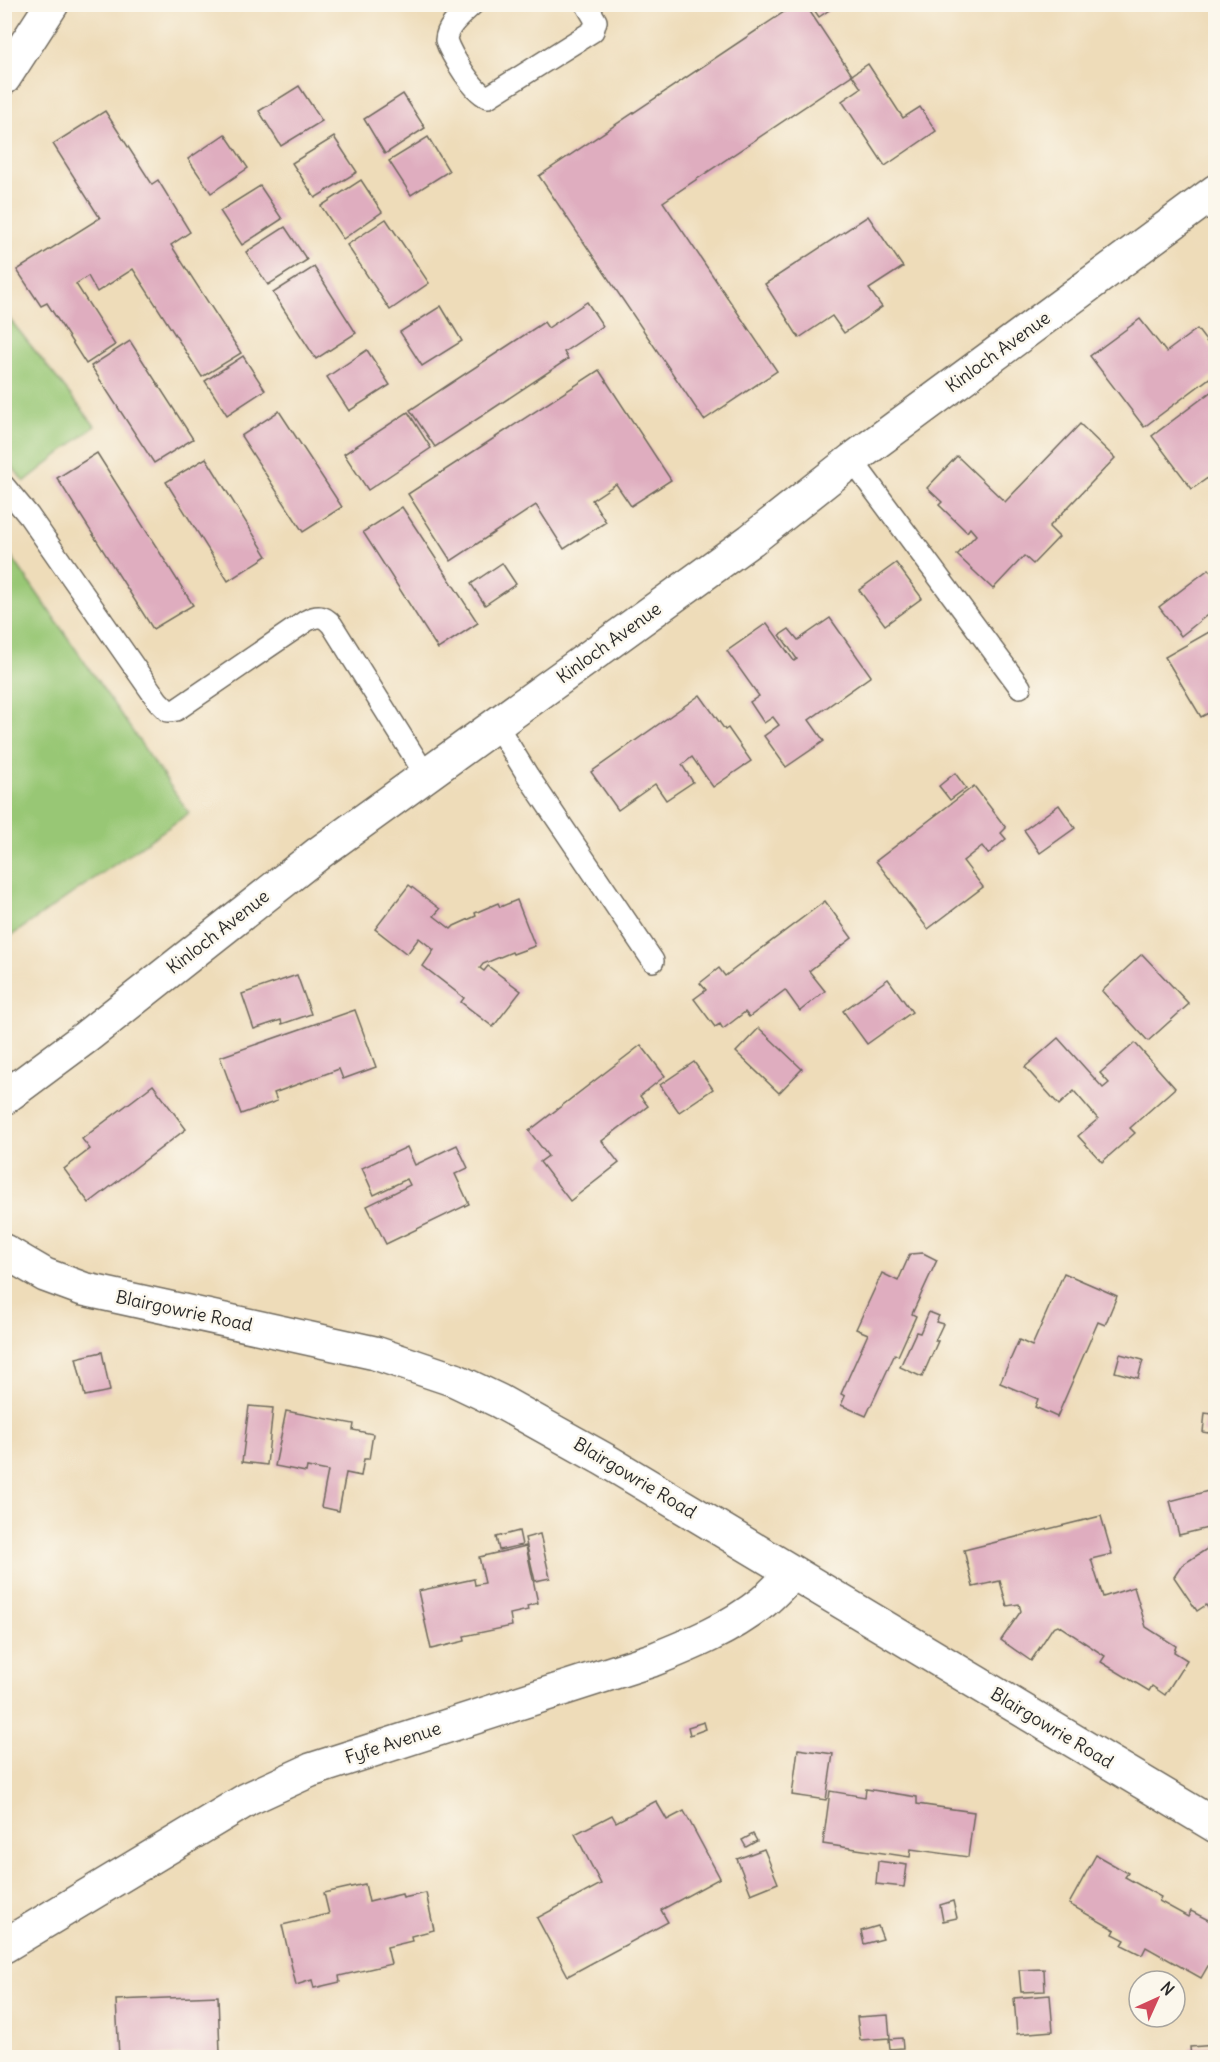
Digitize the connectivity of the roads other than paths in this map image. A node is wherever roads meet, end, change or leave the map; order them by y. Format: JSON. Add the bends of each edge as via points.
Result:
{"nodes":[{"id":1,"x":52,"y":4,"type":"edge"},
{"id":2,"x":473,"y":4,"type":"edge"},
{"id":3,"x":585,"y":4,"type":"edge"},
{"id":4,"x":4,"y":78,"type":"edge"},
{"id":5,"x":1215,"y":191,"type":"edge"},
{"id":6,"x":852,"y":460,"type":"junction"},
{"id":7,"x":4,"y":486,"type":"edge"},
{"id":8,"x":1020,"y":687,"type":"dead end"},
{"id":9,"x":496,"y":724,"type":"junction"},
{"id":10,"x":425,"y":774,"type":"junction"},
{"id":11,"x":653,"y":961,"type":"dead end"},
{"id":12,"x":4,"y":1098,"type":"edge"},
{"id":13,"x":4,"y":1251,"type":"edge"},
{"id":14,"x":794,"y":1573,"type":"junction"},
{"id":15,"x":1215,"y":1826,"type":"edge"},
{"id":16,"x":4,"y":1946,"type":"edge"}],
"edges":[{"from":1,"to":4,"type":"street"},
{"from":2,"to":3,"type":"lane","via":[[450,27],[446,40],[471,83],[484,96],[492,95],[593,31],[596,21]]},
{"from":5,"to":6,"type":"street","name":"Kinloch Avenue"},
{"from":6,"to":8,"type":"lane"},
{"from":6,"to":9,"type":"street","name":"Kinloch Avenue","via":[[751,540]]},
{"from":7,"to":10,"type":"lane","via":[[168,711],[176,710],[306,621],[320,616],[332,625]]},
{"from":9,"to":10,"type":"street","name":"Kinloch Avenue"},
{"from":9,"to":11,"type":"lane"},
{"from":10,"to":12,"type":"street","name":"Kinloch Avenue"},
{"from":13,"to":14,"type":"street","name":"Blairgowrie Road","via":[[45,1275],[83,1289],[375,1353],[455,1380],[554,1430]]},
{"from":14,"to":15,"type":"street","name":"Blairgowrie Road"},
{"from":14,"to":16,"type":"street","name":"Fyfe Avenue","via":[[763,1602],[698,1641],[652,1660],[311,1770],[248,1798]]}]}
